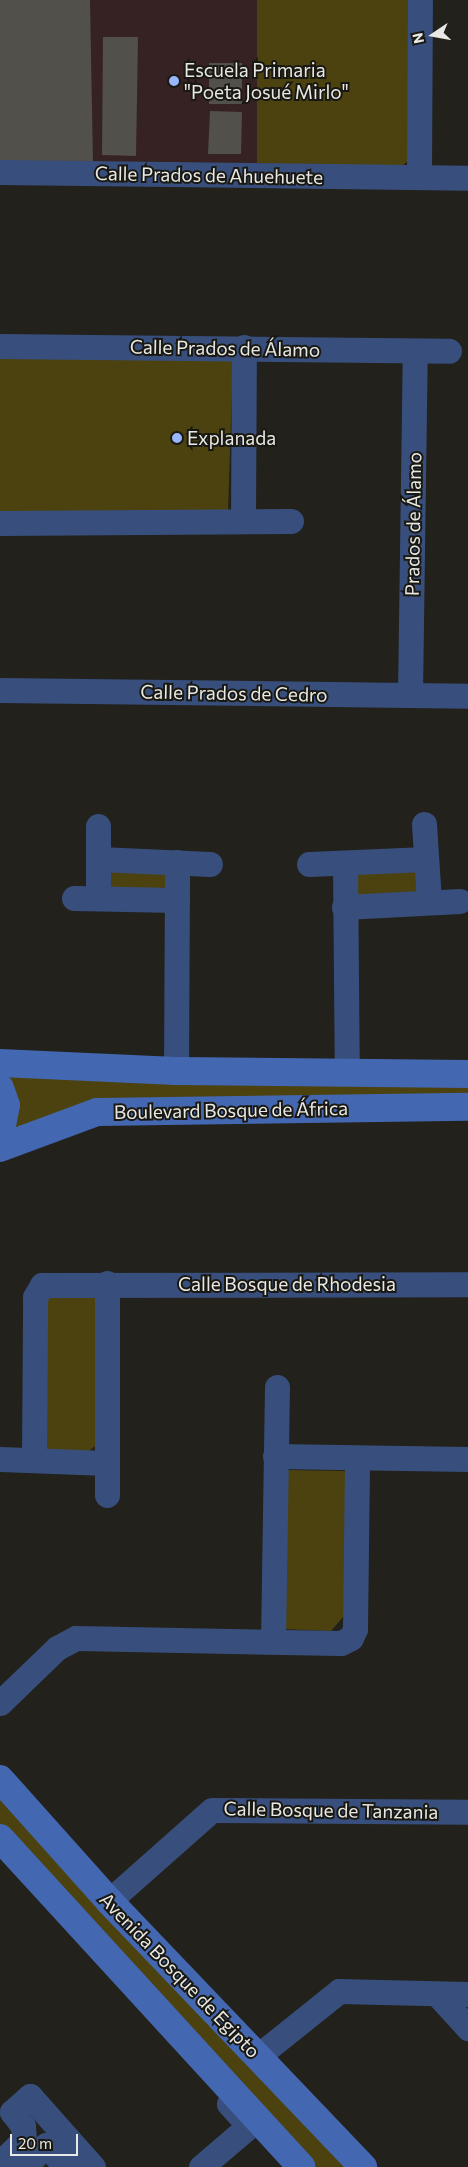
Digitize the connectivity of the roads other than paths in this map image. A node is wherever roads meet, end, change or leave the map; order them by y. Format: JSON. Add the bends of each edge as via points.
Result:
{"nodes":[{"id":1,"x":420,"y":0,"type":"edge"},
{"id":2,"x":0,"y":172,"type":"edge"},
{"id":3,"x":419,"y":177,"type":"junction"},
{"id":4,"x":468,"y":178,"type":"edge"},
{"id":5,"x":0,"y":346,"type":"edge"},
{"id":6,"x":244,"y":347,"type":"junction"},
{"id":7,"x":449,"y":351,"type":"dead end"},
{"id":8,"x":415,"y":352,"type":"junction"},
{"id":9,"x":243,"y":521,"type":"junction"},
{"id":10,"x":292,"y":521,"type":"dead end"},
{"id":11,"x":0,"y":523,"type":"edge"},
{"id":12,"x":0,"y":690,"type":"edge"},
{"id":13,"x":410,"y":696,"type":"junction"},
{"id":14,"x":468,"y":696,"type":"edge"},
{"id":15,"x":424,"y":824,"type":"dead end"},
{"id":16,"x":98,"y":826,"type":"dead end"},
{"id":17,"x":99,"y":859,"type":"junction"},
{"id":18,"x":426,"y":860,"type":"junction"},
{"id":19,"x":177,"y":862,"type":"junction"},
{"id":20,"x":345,"y":863,"type":"junction"},
{"id":21,"x":210,"y":864,"type":"dead end"},
{"id":22,"x":310,"y":864,"type":"dead end"},
{"id":23,"x":177,"y":900,"type":"junction"},
{"id":24,"x":460,"y":901,"type":"dead end"},
{"id":25,"x":429,"y":902,"type":"junction"},
{"id":26,"x":344,"y":907,"type":"junction"},
{"id":27,"x":0,"y":1063,"type":"edge"},
{"id":28,"x":176,"y":1071,"type":"junction"},
{"id":29,"x":347,"y":1074,"type":"junction"},
{"id":30,"x":468,"y":1074,"type":"edge"},
{"id":31,"x":0,"y":1088,"type":"edge"},
{"id":32,"x":468,"y":1107,"type":"edge"},
{"id":33,"x":0,"y":1135,"type":"edge"},
{"id":34,"x":0,"y":1148,"type":"edge"},
{"id":35,"x":107,"y":1283,"type":"junction"},
{"id":36,"x":468,"y":1284,"type":"edge"},
{"id":37,"x":277,"y":1387,"type":"dead end"},
{"id":38,"x":274,"y":1456,"type":"junction"},
{"id":39,"x":357,"y":1458,"type":"junction"},
{"id":40,"x":0,"y":1459,"type":"edge"},
{"id":41,"x":468,"y":1459,"type":"edge"},
{"id":42,"x":34,"y":1460,"type":"junction"},
{"id":43,"x":107,"y":1462,"type":"junction"},
{"id":44,"x":107,"y":1495,"type":"dead end"},
{"id":45,"x":273,"y":1641,"type":"junction"},
{"id":46,"x":0,"y":1703,"type":"edge"},
{"id":47,"x":0,"y":1779,"type":"edge"},
{"id":48,"x":468,"y":1812,"type":"edge"},
{"id":49,"x":0,"y":1838,"type":"edge"},
{"id":50,"x":0,"y":1852,"type":"edge"},
{"id":51,"x":108,"y":1901,"type":"junction"},
{"id":52,"x":468,"y":1994,"type":"edge"},
{"id":53,"x":438,"y":1995,"type":"junction"},
{"id":54,"x":468,"y":2028,"type":"edge"},
{"id":55,"x":258,"y":2056,"type":"junction"},
{"id":56,"x":27,"y":2112,"type":"dead end"},
{"id":57,"x":267,"y":2130,"type":"junction"},
{"id":58,"x":46,"y":2134,"type":"junction"},
{"id":59,"x":0,"y":2163,"type":"edge"},
{"id":60,"x":11,"y":2167,"type":"edge"},
{"id":61,"x":24,"y":2167,"type":"edge"},
{"id":62,"x":66,"y":2167,"type":"edge"},
{"id":63,"x":76,"y":2167,"type":"edge"},
{"id":64,"x":93,"y":2167,"type":"edge"},
{"id":65,"x":201,"y":2167,"type":"edge"},
{"id":66,"x":224,"y":2167,"type":"edge"},
{"id":67,"x":301,"y":2167,"type":"edge"},
{"id":68,"x":363,"y":2167,"type":"edge"}],
"edges":[{"from":1,"to":3,"type":"street"},
{"from":2,"to":3,"type":"street","name":"Calle Prados de Ahuehuete"},
{"from":3,"to":4,"type":"street","name":"Calle Prados de Ahuehuete"},
{"from":5,"to":6,"type":"street","name":"Calle Prados de Álamo"},
{"from":6,"to":8,"type":"street","name":"Calle Prados de Álamo"},
{"from":6,"to":9,"type":"street"},
{"from":7,"to":8,"type":"street","name":"Calle Prados de Álamo"},
{"from":8,"to":13,"type":"street","name":"Prados de Álamo"},
{"from":9,"to":10,"type":"street"},
{"from":9,"to":11,"type":"street"},
{"from":12,"to":13,"type":"street","name":"Calle Prados de Cedro"},
{"from":13,"to":14,"type":"street","name":"Calle Prados de Cedro"},
{"from":15,"to":18,"type":"street"},
{"from":16,"to":17,"type":"street"},
{"from":17,"to":19,"type":"street"},
{"from":17,"to":23,"type":"street","via":[[86,898]]},
{"from":18,"to":20,"type":"street"},
{"from":18,"to":25,"type":"street"},
{"from":19,"to":21,"type":"street"},
{"from":19,"to":23,"type":"street"},
{"from":20,"to":22,"type":"street"},
{"from":20,"to":26,"type":"street"},
{"from":23,"to":28,"type":"street"},
{"from":24,"to":25,"type":"street"},
{"from":25,"to":26,"type":"street"},
{"from":26,"to":29,"type":"street"},
{"from":27,"to":28,"type":"street","name":"Boulevard Bosque de África"},
{"from":28,"to":29,"type":"street","name":"Boulevard Bosque de África"},
{"from":29,"to":30,"type":"street","name":"Boulevard Bosque de África"},
{"from":31,"to":33,"type":"street","via":[[6,1105]]},
{"from":32,"to":34,"type":"street","name":"Boulevard Bosque de África","via":[[183,1108],[94,1113]]},
{"from":35,"to":36,"type":"street","name":"Calle Bosque de Rhodesia"},
{"from":35,"to":42,"type":"street","name":"Calle Bosque de Rhodesia","via":[[47,1284],[36,1291]]},
{"from":35,"to":43,"type":"street"},
{"from":37,"to":38,"type":"street"},
{"from":38,"to":39,"type":"street"},
{"from":38,"to":45,"type":"street"},
{"from":39,"to":41,"type":"street"},
{"from":39,"to":45,"type":"street","via":[[353,1634],[341,1643]]},
{"from":40,"to":42,"type":"street"},
{"from":42,"to":43,"type":"street"},
{"from":43,"to":44,"type":"street"},
{"from":45,"to":46,"type":"street","via":[[76,1638],[57,1648]]},
{"from":47,"to":51,"type":"street","name":"Avenida Bosque de Egipto"},
{"from":48,"to":51,"type":"street","name":"Calle Bosque de Tanzania","via":[[212,1810]]},
{"from":49,"to":57,"type":"street","name":"Avenida Bosque de Egipto"},
{"from":50,"to":65,"type":"street","via":[[248,2126]]},
{"from":51,"to":55,"type":"street","name":"Avenida Bosque de Egipto"},
{"from":52,"to":53,"type":"street"},
{"from":53,"to":54,"type":"street"},
{"from":53,"to":55,"type":"street","via":[[336,1992]]},
{"from":55,"to":68,"type":"street","name":"Avenida Bosque de Egipto"},
{"from":56,"to":58,"type":"street"},
{"from":57,"to":66,"type":"street"},
{"from":57,"to":67,"type":"street","name":"Avenida Bosque de Egipto"},
{"from":58,"to":60,"type":"street"},
{"from":58,"to":63,"type":"street"},
{"from":59,"to":64,"type":"street","via":[[24,2140],[23,2126],[12,2112],[30,2096]]},
{"from":61,"to":62,"type":"street","via":[[46,2145]]}]}
